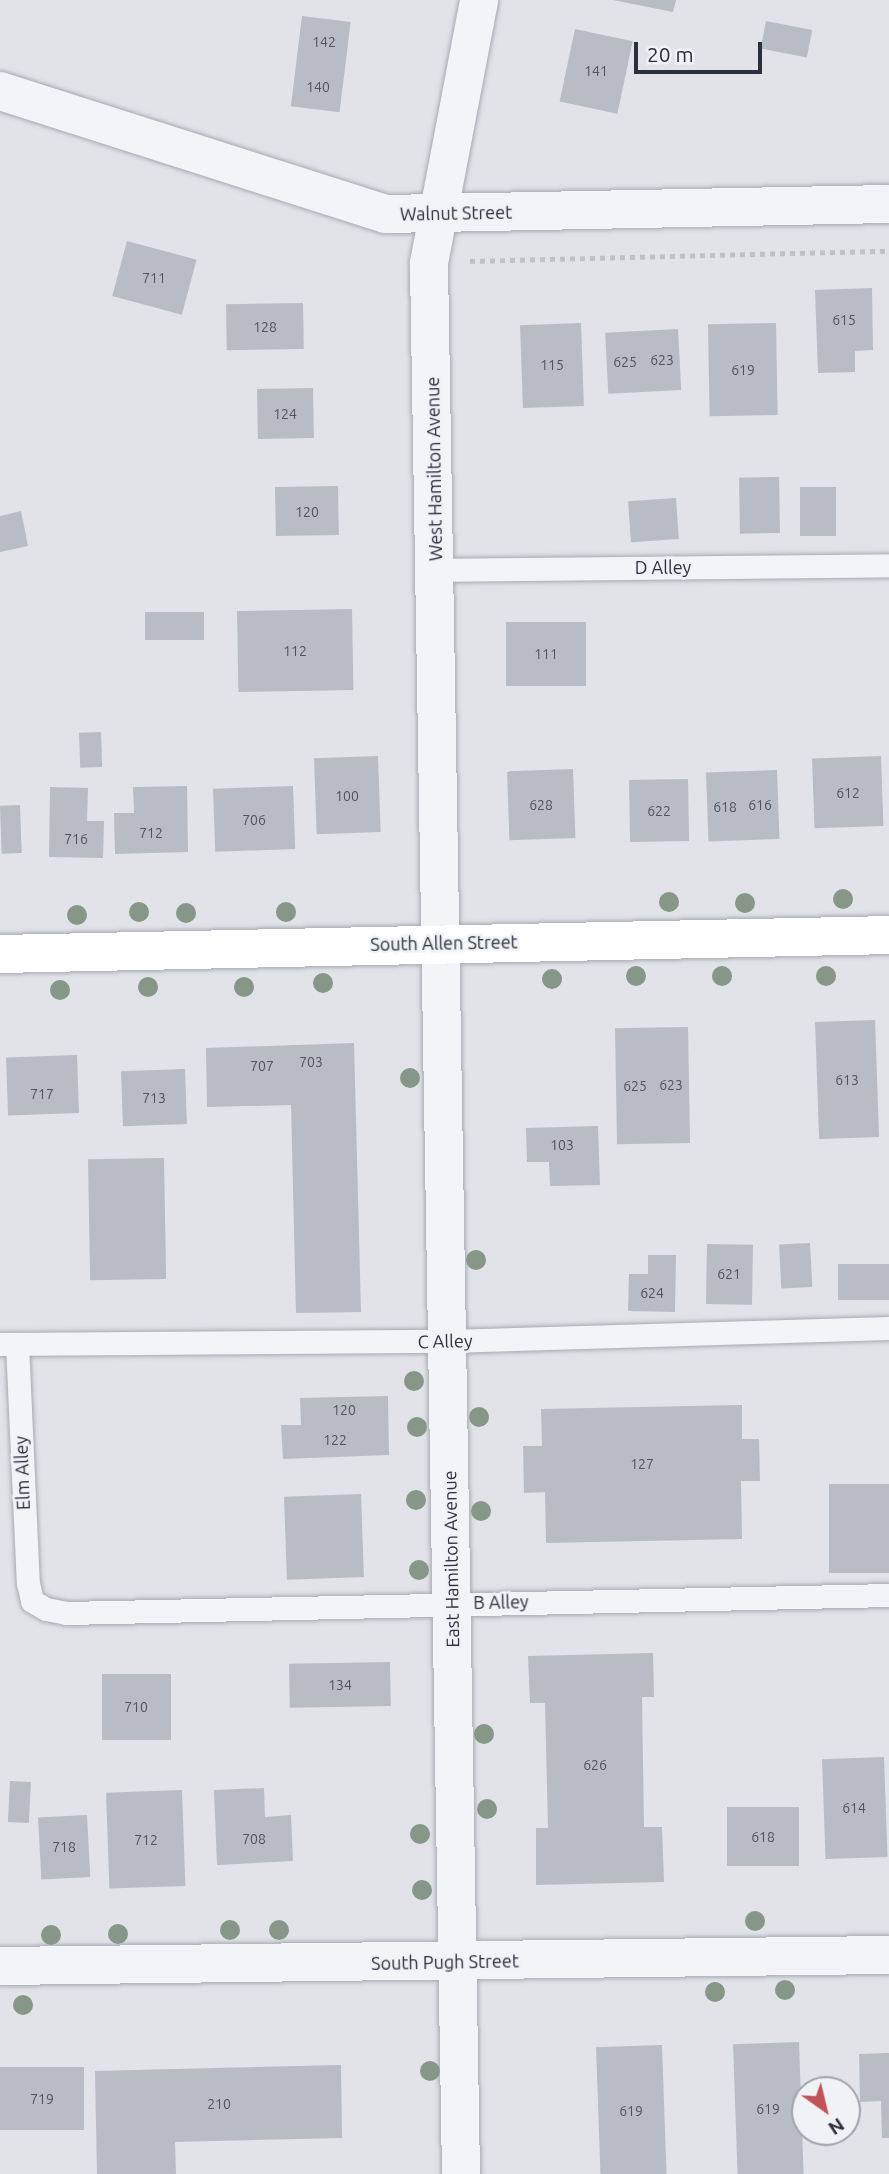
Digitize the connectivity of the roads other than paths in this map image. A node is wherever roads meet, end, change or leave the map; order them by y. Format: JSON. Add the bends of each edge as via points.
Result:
{"nodes":[{"id":1,"x":479,"y":0,"type":"edge"},
{"id":2,"x":0,"y":91,"type":"edge"},
{"id":3,"x":889,"y":204,"type":"edge"},
{"id":4,"x":435,"y":214,"type":"junction"},
{"id":5,"x":889,"y":565,"type":"edge"},
{"id":6,"x":436,"y":570,"type":"junction"},
{"id":7,"x":889,"y":935,"type":"edge"},
{"id":8,"x":441,"y":943,"type":"junction"},
{"id":9,"x":0,"y":954,"type":"edge"},
{"id":10,"x":889,"y":1328,"type":"edge"},
{"id":11,"x":448,"y":1341,"type":"junction"},
{"id":12,"x":8,"y":1344,"type":"edge"},
{"id":13,"x":889,"y":1595,"type":"edge"},
{"id":14,"x":32,"y":1601,"type":"joint"},
{"id":15,"x":451,"y":1602,"type":"junction"},
{"id":16,"x":889,"y":1955,"type":"edge"},
{"id":17,"x":458,"y":1962,"type":"junction"},
{"id":18,"x":0,"y":1966,"type":"edge"},
{"id":19,"x":461,"y":2174,"type":"edge"}],
"edges":[{"from":1,"to":4,"type":"street","name":"West Hamilton Avenue"},
{"from":2,"to":4,"type":"street","name":"Walnut Street","via":[[386,214]]},
{"from":3,"to":4,"type":"street","name":"Walnut Street"},
{"from":4,"to":6,"type":"street","name":"West Hamilton Avenue","via":[[429,263]]},
{"from":5,"to":6,"type":"lane","name":"D Alley"},
{"from":6,"to":8,"type":"street","name":"West Hamilton Avenue"},
{"from":7,"to":8,"type":"street","name":"South Allen Street"},
{"from":8,"to":9,"type":"street","name":"South Allen Street"},
{"from":8,"to":11,"type":"street","name":"East Hamilton Avenue"},
{"from":10,"to":11,"type":"lane","name":"C Alley"},
{"from":11,"to":12,"type":"lane","name":"C Alley"},
{"from":11,"to":15,"type":"street","name":"East Hamilton Avenue"},
{"from":12,"to":14,"type":"lane","name":"Elm Alley"},
{"from":13,"to":15,"type":"lane","name":"B Alley"},
{"from":14,"to":15,"type":"lane","name":"B Alley","via":[[66,1613]]},
{"from":15,"to":17,"type":"street","name":"East Hamilton Avenue"},
{"from":16,"to":17,"type":"street","name":"South Pugh Street"},
{"from":17,"to":18,"type":"street","name":"South Pugh Street"},
{"from":17,"to":19,"type":"street","name":"East Hamilton Avenue"}]}
